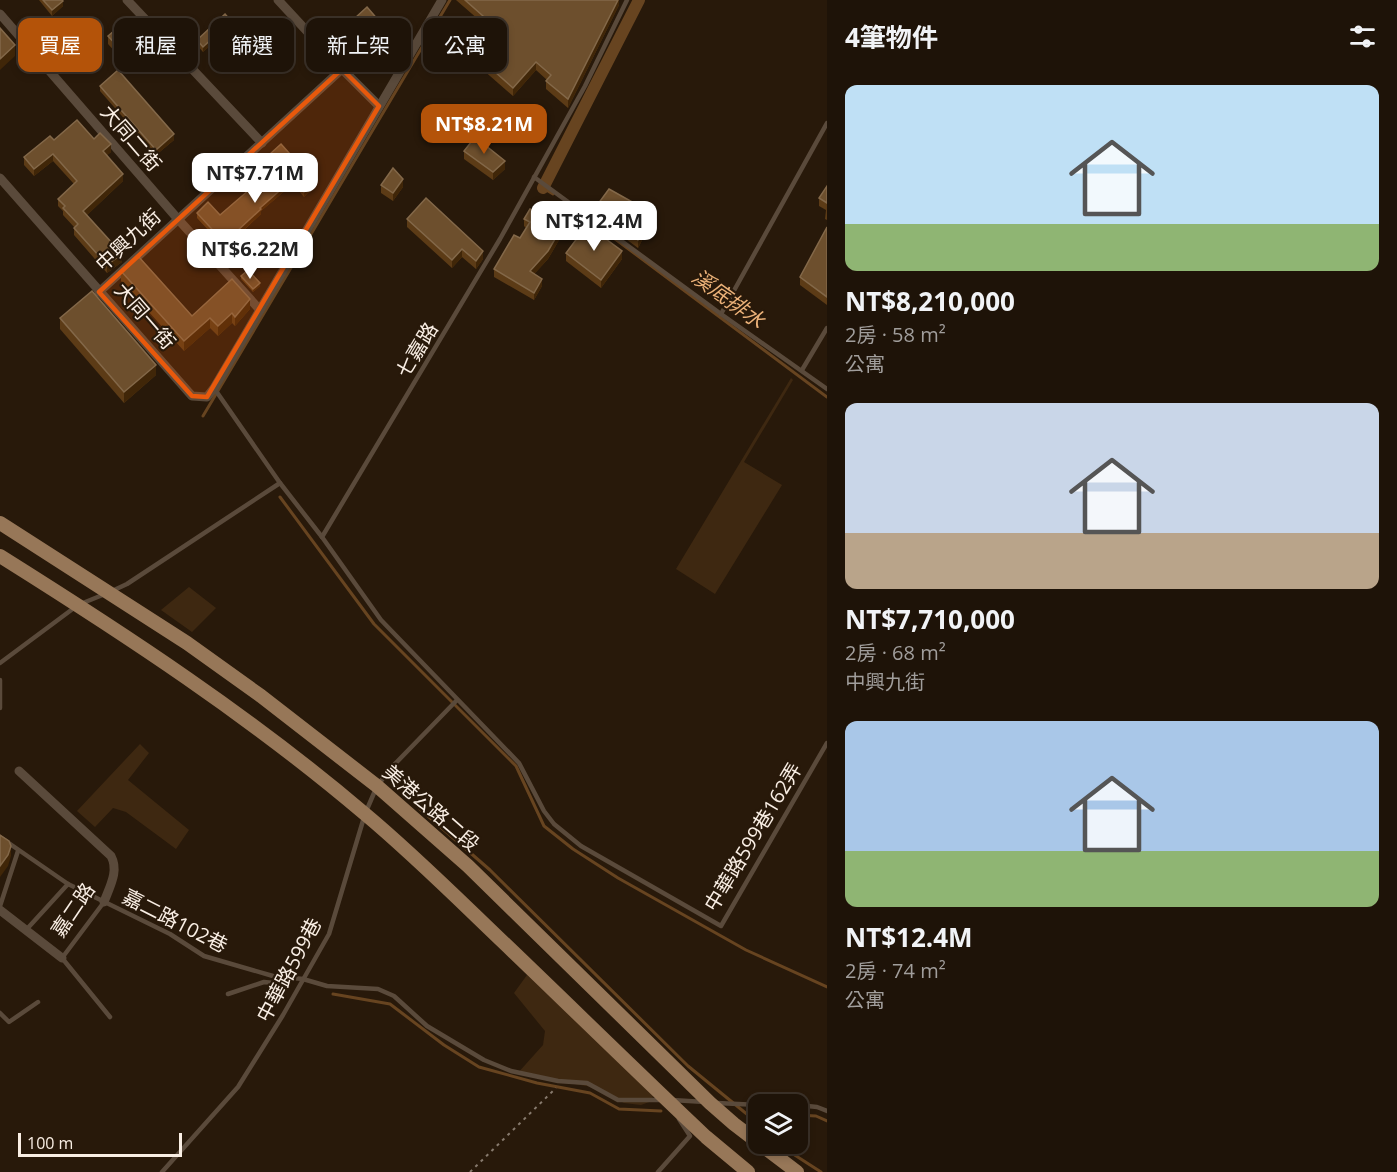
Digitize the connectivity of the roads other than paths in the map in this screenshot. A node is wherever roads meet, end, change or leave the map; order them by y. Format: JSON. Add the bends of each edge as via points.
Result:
{"nodes":[{"id":1,"x":127,"y":0,"type":"edge"},
{"id":2,"x":278,"y":0,"type":"edge"},
{"id":3,"x":627,"y":0,"type":"edge"},
{"id":4,"x":439,"y":1,"type":"edge"},
{"id":5,"x":0,"y":14,"type":"edge"},
{"id":6,"x":306,"y":30,"type":"edge"},
{"id":7,"x":339,"y":72,"type":"edge"},
{"id":8,"x":345,"y":72,"type":"edge"},
{"id":9,"x":379,"y":106,"type":"junction"},
{"id":10,"x":827,"y":123,"type":"edge"},
{"id":11,"x":262,"y":143,"type":"junction"},
{"id":12,"x":534,"y":177,"type":"junction"},
{"id":13,"x":0,"y":178,"type":"edge"},
{"id":14,"x":177,"y":218,"type":"junction"},
{"id":15,"x":99,"y":292,"type":"junction"},
{"id":16,"x":260,"y":310,"type":"junction"},
{"id":17,"x":720,"y":314,"type":"junction"},
{"id":18,"x":827,"y":328,"type":"edge"},
{"id":19,"x":802,"y":370,"type":"junction"},
{"id":20,"x":214,"y":388,"type":"junction"},
{"id":21,"x":827,"y":389,"type":"edge"},
{"id":22,"x":280,"y":483,"type":"junction"},
{"id":23,"x":0,"y":523,"type":"edge"},
{"id":24,"x":322,"y":537,"type":"junction"},
{"id":25,"x":0,"y":556,"type":"edge"},
{"id":26,"x":109,"y":592,"type":"junction"},
{"id":27,"x":78,"y":605,"type":"junction"},
{"id":28,"x":0,"y":663,"type":"edge"},
{"id":29,"x":0,"y":680,"type":"edge"},
{"id":30,"x":457,"y":700,"type":"junction"},
{"id":31,"x":0,"y":708,"type":"edge"},
{"id":32,"x":827,"y":743,"type":"edge"},
{"id":33,"x":19,"y":771,"type":"dead end"},
{"id":34,"x":377,"y":786,"type":"junction"},
{"id":35,"x":365,"y":814,"type":"junction"},
{"id":36,"x":0,"y":837,"type":"edge"},
{"id":37,"x":18,"y":851,"type":"junction"},
{"id":38,"x":68,"y":884,"type":"junction"},
{"id":39,"x":104,"y":902,"type":"junction"},
{"id":40,"x":1,"y":913,"type":"edge"},
{"id":41,"x":25,"y":931,"type":"junction"},
{"id":42,"x":62,"y":958,"type":"junction"},
{"id":43,"x":291,"y":979,"type":"junction"},
{"id":44,"x":303,"y":979,"type":"junction"},
{"id":45,"x":228,"y":994,"type":"dead end"},
{"id":46,"x":38,"y":1002,"type":"dead end"},
{"id":47,"x":0,"y":1013,"type":"edge"},
{"id":48,"x":110,"y":1017,"type":"dead end"},
{"id":49,"x":666,"y":1100,"type":"junction"},
{"id":50,"x":711,"y":1102,"type":"junction"},
{"id":51,"x":748,"y":1104,"type":"edge"},
{"id":52,"x":808,"y":1106,"type":"edge"},
{"id":53,"x":827,"y":1111,"type":"edge"},
{"id":54,"x":162,"y":1172,"type":"edge"},
{"id":55,"x":658,"y":1172,"type":"edge"},
{"id":56,"x":748,"y":1172,"type":"edge"},
{"id":57,"x":797,"y":1172,"type":"edge"}],
"edges":[{"from":1,"to":11,"type":"street"},
{"from":2,"to":6,"type":"street"},
{"from":3,"to":12,"type":"lane","name":"七嘉路","via":[[585,87]]},
{"from":4,"to":9,"type":"street"},
{"from":5,"to":14,"type":"street","name":"大同二街"},
{"from":7,"to":11,"type":"street","name":"中興九街"},
{"from":8,"to":9,"type":"street"},
{"from":9,"to":16,"type":"street"},
{"from":10,"to":17,"type":"lane"},
{"from":11,"to":14,"type":"street","name":"中興九街"},
{"from":12,"to":17,"type":"lane"},
{"from":12,"to":24,"type":"lane","name":"七嘉路"},
{"from":13,"to":15,"type":"street","name":"大同一街"},
{"from":14,"to":15,"type":"street","name":"中興九街"},
{"from":14,"to":16,"type":"street","name":"大同二街"},
{"from":15,"to":20,"type":"street","name":"大同一街","via":[[192,396],[207,397]]},
{"from":16,"to":20,"type":"street"},
{"from":17,"to":19,"type":"lane"},
{"from":18,"to":19,"type":"lane"},
{"from":19,"to":21,"type":"lane"},
{"from":20,"to":22,"type":"lane"},
{"from":22,"to":24,"type":"lane"},
{"from":22,"to":26,"type":"lane"},
{"from":23,"to":26,"type":"main road","name":"美港公路二段"},
{"from":24,"to":30,"type":"lane","via":[[381,620]]},
{"from":25,"to":27,"type":"main road"},
{"from":26,"to":27,"type":"lane"},
{"from":26,"to":34,"type":"main road","name":"美港公路二段","via":[[261,696]]},
{"from":27,"to":28,"type":"lane"},
{"from":27,"to":35,"type":"main road","via":[[225,706]]},
{"from":29,"to":31,"type":"lane"},
{"from":30,"to":32,"type":"lane","name":"中華路599巷162弄","via":[[519,763],[554,824],[581,846],[721,926]]},
{"from":30,"to":34,"type":"lane","name":"中華路599巷"},
{"from":33,"to":39,"type":"street","name":"嘉二路","via":[[111,856],[115,873]]},
{"from":34,"to":35,"type":"lane","name":"中華路599巷"},
{"from":34,"to":50,"type":"main road","name":"美港公路二段","via":[[468,866]]},
{"from":35,"to":44,"type":"lane","name":"中華路599巷","via":[[329,934]]},
{"from":35,"to":49,"type":"main road"},
{"from":36,"to":37,"type":"lane","name":"嘉二路102巷"},
{"from":37,"to":38,"type":"lane","name":"嘉二路102巷"},
{"from":37,"to":40,"type":"lane"},
{"from":38,"to":39,"type":"lane","name":"嘉二路102巷"},
{"from":38,"to":41,"type":"lane"},
{"from":39,"to":42,"type":"lane","name":"嘉二路"},
{"from":39,"to":43,"type":"lane","name":"嘉二路102巷","via":[[170,934],[204,956]]},
{"from":40,"to":41,"type":"street","name":"嘉二路"},
{"from":41,"to":42,"type":"street","name":"嘉二路"},
{"from":42,"to":48,"type":"lane"},
{"from":43,"to":44,"type":"lane","name":"嘉二路102巷"},
{"from":43,"to":45,"type":"lane","via":[[264,982]]},
{"from":44,"to":49,"type":"lane","name":"嘉二路102巷","via":[[327,986],[378,989],[394,996],[427,1026],[484,1060],[511,1071],[587,1083],[618,1100]]},
{"from":44,"to":54,"type":"lane","name":"中華路599巷","via":[[238,1087]]},
{"from":46,"to":47,"type":"lane","via":[[9,1022]]},
{"from":49,"to":50,"type":"lane","name":"嘉二路102巷"},
{"from":49,"to":55,"type":"lane","via":[[690,1136]]},
{"from":49,"to":56,"type":"main road"},
{"from":50,"to":51,"type":"lane"},
{"from":50,"to":57,"type":"main road","name":"美港公路二段"},
{"from":52,"to":53,"type":"lane"}]}
